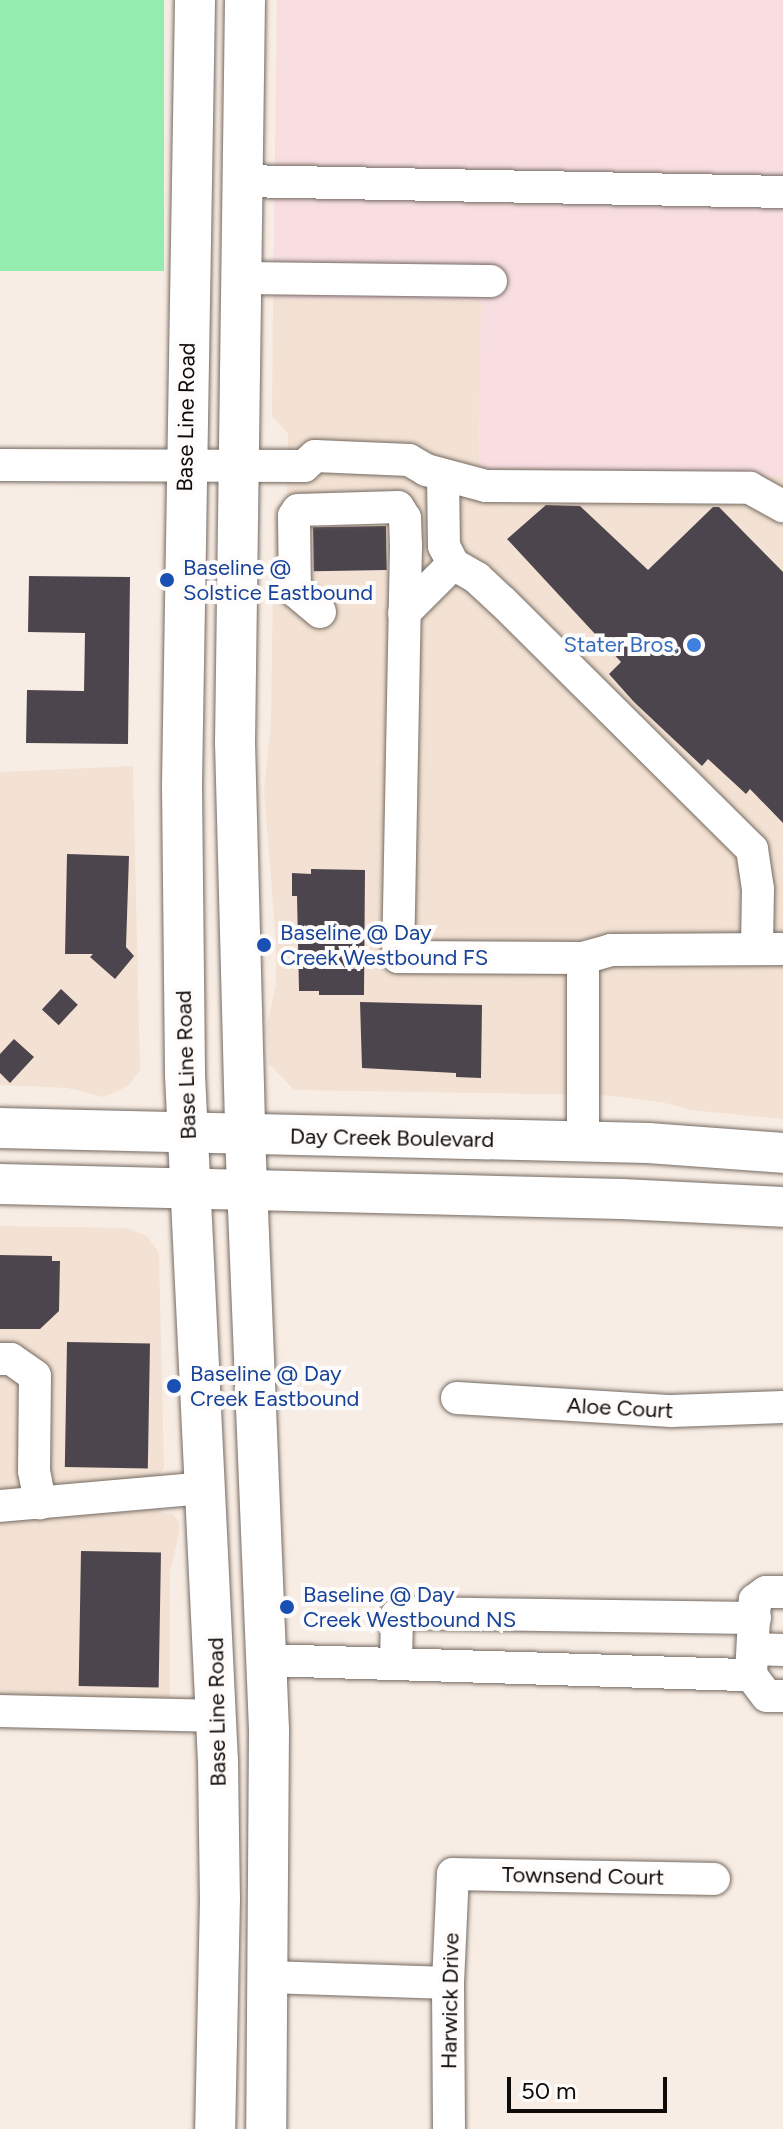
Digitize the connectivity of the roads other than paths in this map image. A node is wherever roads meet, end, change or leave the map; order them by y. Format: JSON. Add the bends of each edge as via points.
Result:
{"nodes":[{"id":1,"x":195,"y":0,"type":"edge"},
{"id":2,"x":245,"y":0,"type":"edge"},
{"id":3,"x":242,"y":181,"type":"junction"},
{"id":4,"x":783,"y":192,"type":"edge"},
{"id":5,"x":240,"y":278,"type":"junction"},
{"id":6,"x":491,"y":281,"type":"dead end"},
{"id":7,"x":185,"y":463,"type":"junction"},
{"id":8,"x":0,"y":465,"type":"edge"},
{"id":9,"x":238,"y":465,"type":"junction"},
{"id":10,"x":434,"y":472,"type":"junction"},
{"id":11,"x":783,"y":506,"type":"edge"},
{"id":12,"x":453,"y":564,"type":"junction"},
{"id":13,"x":320,"y":612,"type":"dead end"},
{"id":14,"x":404,"y":613,"type":"junction"},
{"id":15,"x":770,"y":949,"type":"edge"},
{"id":16,"x":583,"y":958,"type":"junction"},
{"id":17,"x":0,"y":1128,"type":"edge"},
{"id":18,"x":188,"y":1133,"type":"junction"},
{"id":19,"x":245,"y":1135,"type":"junction"},
{"id":20,"x":583,"y":1142,"type":"junction"},
{"id":21,"x":783,"y":1153,"type":"edge"},
{"id":22,"x":0,"y":1184,"type":"edge"},
{"id":23,"x":192,"y":1190,"type":"junction"},
{"id":24,"x":248,"y":1191,"type":"junction"},
{"id":25,"x":783,"y":1207,"type":"edge"},
{"id":26,"x":0,"y":1359,"type":"edge"},
{"id":27,"x":457,"y":1398,"type":"dead end"},
{"id":28,"x":783,"y":1407,"type":"edge"},
{"id":29,"x":205,"y":1488,"type":"junction"},
{"id":30,"x":40,"y":1503,"type":"junction"},
{"id":31,"x":0,"y":1506,"type":"edge"},
{"id":32,"x":783,"y":1592,"type":"edge"},
{"id":33,"x":760,"y":1648,"type":"edge"},
{"id":34,"x":266,"y":1660,"type":"junction"},
{"id":35,"x":396,"y":1664,"type":"junction"},
{"id":36,"x":783,"y":1696,"type":"edge"},
{"id":37,"x":0,"y":1711,"type":"edge"},
{"id":38,"x":217,"y":1716,"type":"junction"},
{"id":39,"x":453,"y":1874,"type":"joint"},
{"id":40,"x":714,"y":1879,"type":"dead end"},
{"id":41,"x":269,"y":1929,"type":"junction"},
{"id":42,"x":269,"y":1977,"type":"junction"},
{"id":43,"x":448,"y":1983,"type":"junction"},
{"id":44,"x":215,"y":2129,"type":"edge"},
{"id":45,"x":266,"y":2129,"type":"edge"},
{"id":46,"x":449,"y":2129,"type":"edge"}],
"edges":[{"from":1,"to":7,"type":"main road","name":"Base Line Road"},
{"from":2,"to":3,"type":"main road"},
{"from":3,"to":4,"type":"street"},
{"from":3,"to":5,"type":"main road"},
{"from":5,"to":6,"type":"street"},
{"from":5,"to":9,"type":"main road"},
{"from":7,"to":8,"type":"street"},
{"from":7,"to":9,"type":"street"},
{"from":7,"to":18,"type":"main road","name":"Base Line Road","via":[[182,786]]},
{"from":9,"to":10,"type":"street","via":[[304,466],[314,477],[409,480]]},
{"from":9,"to":19,"type":"main road","via":[[235,742]]},
{"from":10,"to":11,"type":"street","via":[[486,486],[750,488]]},
{"from":10,"to":12,"type":"street","via":[[444,546]]},
{"from":12,"to":14,"type":"street"},
{"from":12,"to":15,"type":"street","via":[[503,602],[752,849]]},
{"from":13,"to":14,"type":"street","via":[[295,591],[294,516],[298,510],[386,506],[398,507],[405,518]]},
{"from":14,"to":16,"type":"street","via":[[398,957]]},
{"from":15,"to":16,"type":"street","via":[[611,950]]},
{"from":16,"to":20,"type":"street"},
{"from":17,"to":18,"type":"main road","name":"Day Creek Boulevard"},
{"from":18,"to":19,"type":"main road","name":"Day Creek Boulevard"},
{"from":18,"to":23,"type":"main road","name":"Base Line Road"},
{"from":19,"to":20,"type":"main road","name":"Day Creek Boulevard"},
{"from":19,"to":24,"type":"main road"},
{"from":20,"to":21,"type":"main road","name":"Day Creek Boulevard"},
{"from":22,"to":23,"type":"main road"},
{"from":23,"to":24,"type":"main road"},
{"from":23,"to":29,"type":"main road","name":"Base Line Road"},
{"from":24,"to":25,"type":"main road"},
{"from":24,"to":34,"type":"main road"},
{"from":26,"to":30,"type":"street","via":[[11,1359],[35,1376],[34,1471]]},
{"from":27,"to":28,"type":"street","name":"Aloe Court","via":[[656,1411]]},
{"from":29,"to":30,"type":"street"},
{"from":29,"to":38,"type":"main road","name":"Base Line Road"},
{"from":30,"to":31,"type":"street"},
{"from":32,"to":33,"type":"street","via":[[766,1592],[755,1600]]},
{"from":33,"to":35,"type":"street"},
{"from":33,"to":35,"type":"street","via":[[402,1613],[397,1615]]},
{"from":33,"to":36,"type":"street","via":[[767,1696]]},
{"from":34,"to":35,"type":"street"},
{"from":34,"to":41,"type":"main road"},
{"from":37,"to":38,"type":"street"},
{"from":38,"to":41,"type":"main road","via":[[243,1731],[243,1864]]},
{"from":38,"to":44,"type":"main road","name":"Base Line Road"},
{"from":39,"to":40,"type":"street","name":"Townsend Court"},
{"from":39,"to":43,"type":"street","name":"Harwick Drive"},
{"from":41,"to":42,"type":"main road"},
{"from":42,"to":43,"type":"street"},
{"from":42,"to":45,"type":"main road"},
{"from":43,"to":46,"type":"street","name":"Harwick Drive"}]}
